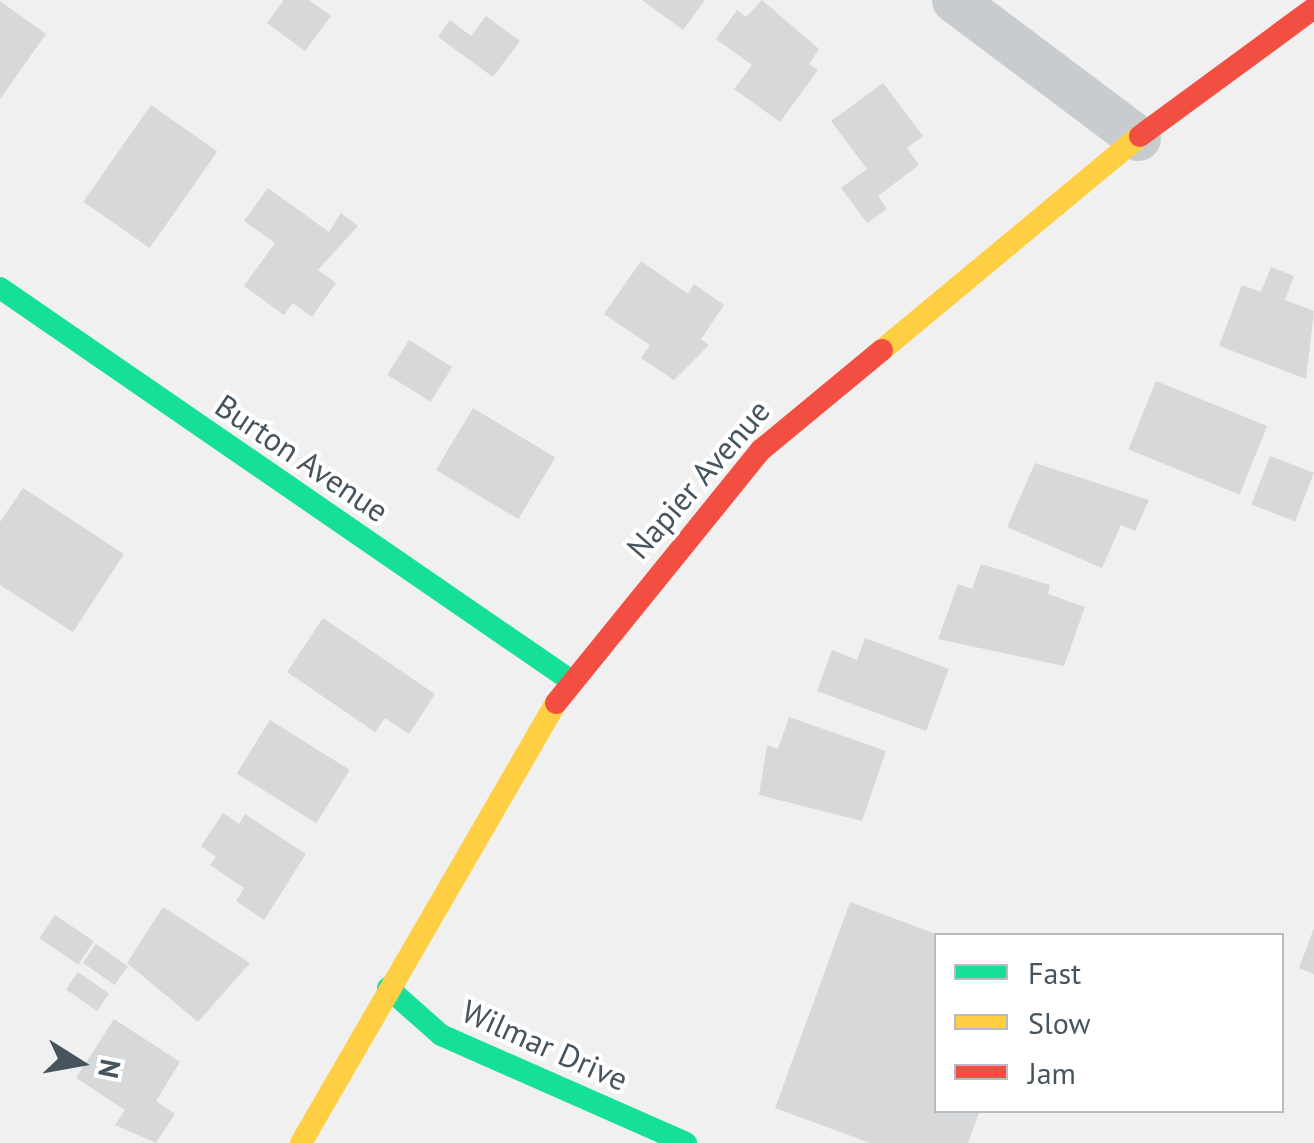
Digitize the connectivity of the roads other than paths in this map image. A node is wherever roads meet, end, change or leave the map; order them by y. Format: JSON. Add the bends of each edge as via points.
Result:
{"nodes":[{"id":1,"x":954,"y":0,"type":"edge"},
{"id":2,"x":1314,"y":8,"type":"edge"},
{"id":3,"x":1138,"y":138,"type":"junction"},
{"id":4,"x":0,"y":288,"type":"edge"},
{"id":5,"x":570,"y":680,"type":"junction"},
{"id":6,"x":388,"y":988,"type":"junction"},
{"id":7,"x":301,"y":1143,"type":"edge"},
{"id":8,"x":686,"y":1143,"type":"edge"}],
"edges":[{"from":1,"to":3,"type":"street"},
{"from":2,"to":3,"type":"street","name":"Napier Avenue"},
{"from":3,"to":5,"type":"street","name":"Napier Avenue","via":[[796,416]]},
{"from":4,"to":5,"type":"street","name":"Burton Avenue"},
{"from":5,"to":6,"type":"street","name":"Napier Avenue"},
{"from":6,"to":7,"type":"street","name":"Napier Avenue"},
{"from":6,"to":8,"type":"street","name":"Wilmar Drive","via":[[440,1035]]}]}
